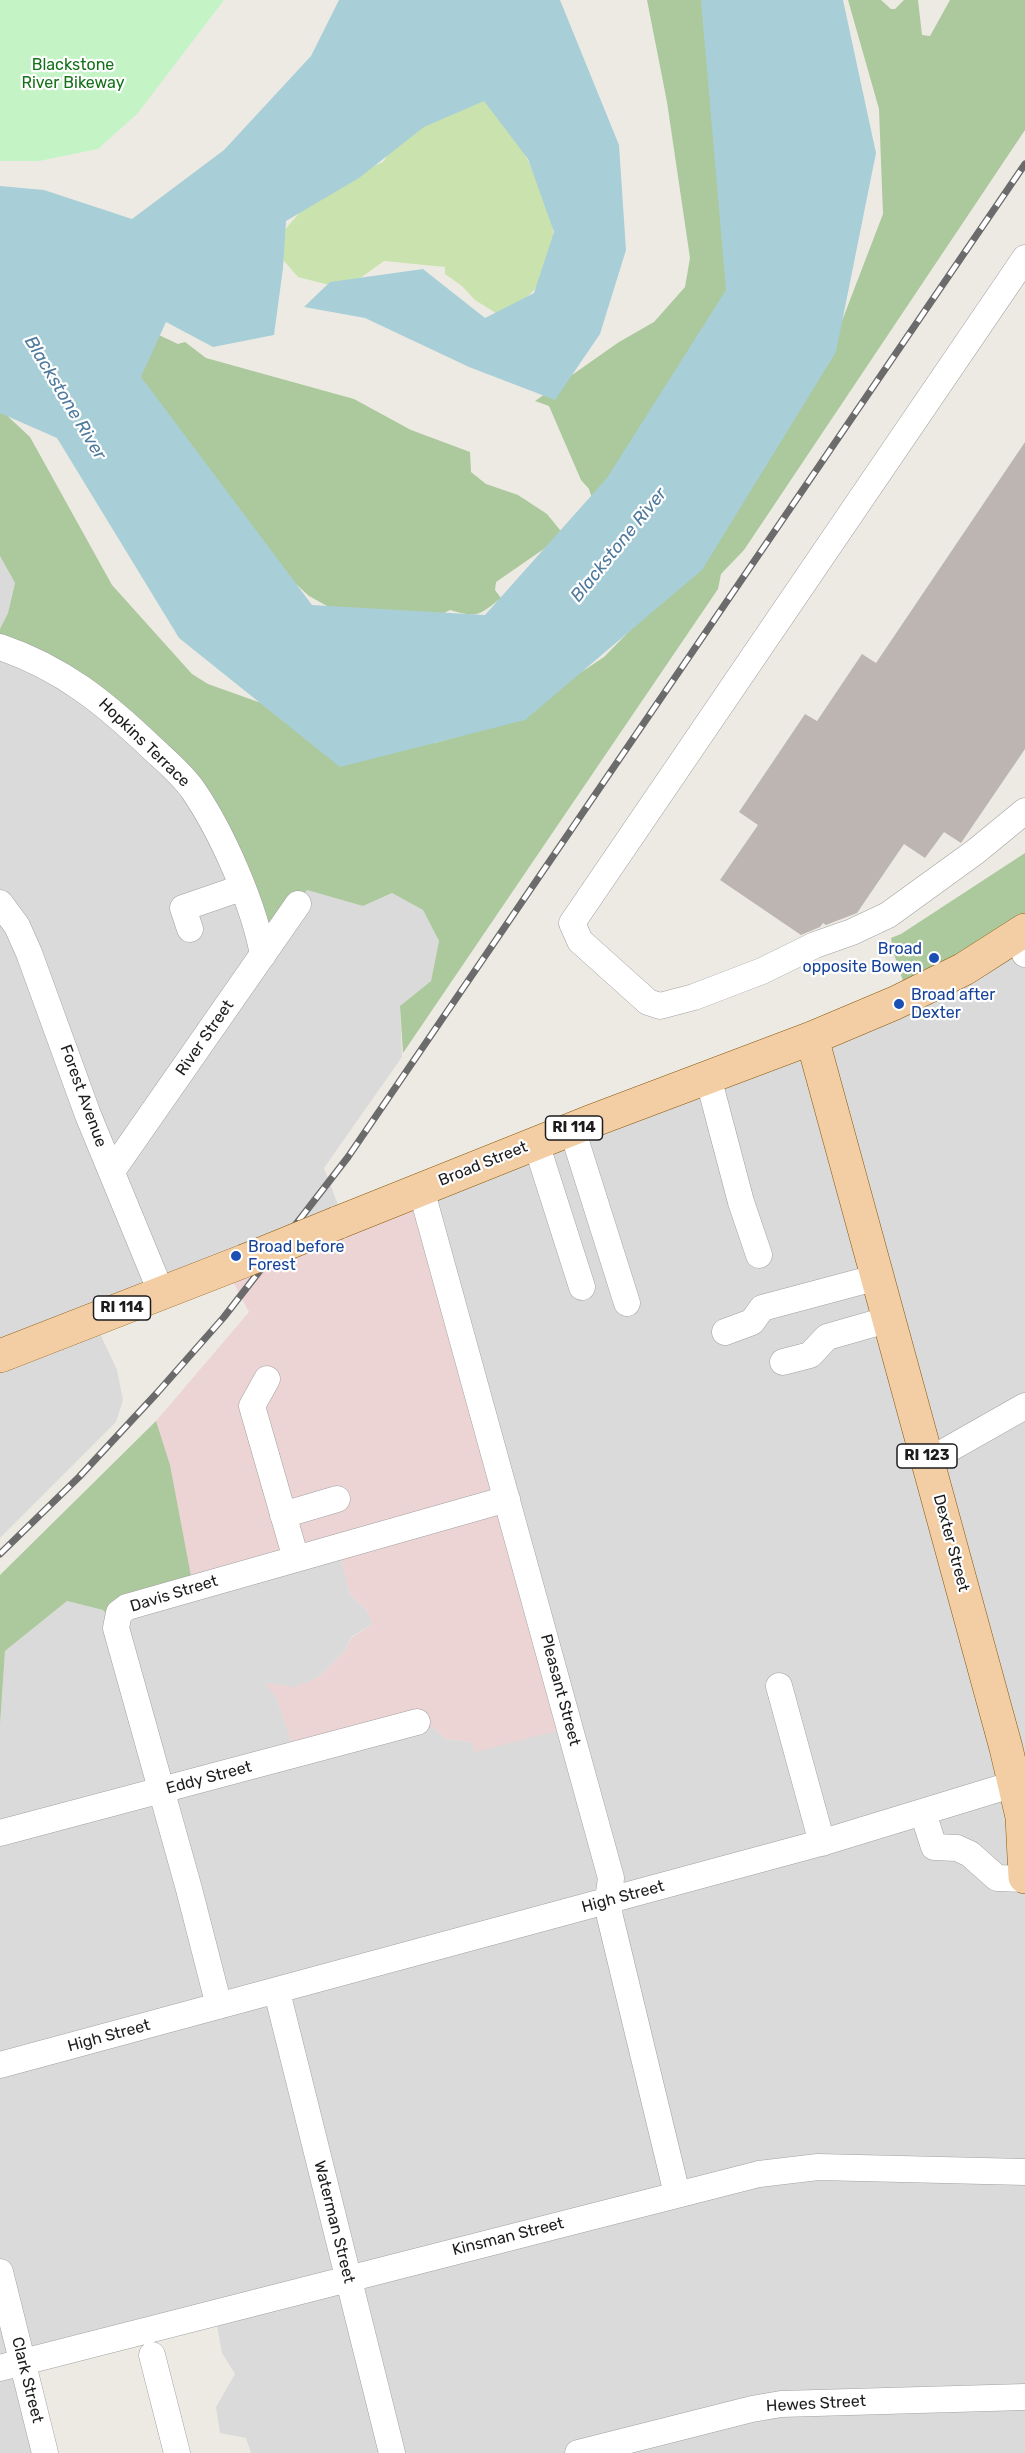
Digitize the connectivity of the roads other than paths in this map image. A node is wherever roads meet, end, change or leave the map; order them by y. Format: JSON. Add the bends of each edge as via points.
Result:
{"nodes":[{"id":1,"x":1025,"y":258,"type":"edge"},
{"id":2,"x":0,"y":647,"type":"edge"},
{"id":3,"x":1025,"y":811,"type":"edge"},
{"id":4,"x":241,"y":888,"type":"junction"},
{"id":5,"x":0,"y":903,"type":"edge"},
{"id":6,"x":298,"y":904,"type":"dead end"},
{"id":7,"x":190,"y":928,"type":"dead end"},
{"id":8,"x":1023,"y":939,"type":"edge"},
{"id":9,"x":263,"y":955,"type":"junction"},
{"id":10,"x":812,"y":1038,"type":"junction"},
{"id":11,"x":708,"y":1077,"type":"junction"},
{"id":12,"x":572,"y":1129,"type":"junction"},
{"id":13,"x":536,"y":1143,"type":"junction"},
{"id":14,"x":112,"y":1171,"type":"junction"},
{"id":15,"x":421,"y":1189,"type":"junction"},
{"id":16,"x":759,"y":1255,"type":"dead end"},
{"id":17,"x":878,"y":1277,"type":"junction"},
{"id":18,"x":582,"y":1287,"type":"dead end"},
{"id":19,"x":161,"y":1292,"type":"junction"},
{"id":20,"x":627,"y":1303,"type":"dead end"},
{"id":21,"x":890,"y":1319,"type":"junction"},
{"id":22,"x":725,"y":1332,"type":"dead end"},
{"id":23,"x":0,"y":1356,"type":"edge"},
{"id":24,"x":783,"y":1362,"type":"dead end"},
{"id":25,"x":267,"y":1379,"type":"dead end"},
{"id":26,"x":1025,"y":1406,"type":"edge"},
{"id":27,"x":928,"y":1461,"type":"junction"},
{"id":28,"x":338,"y":1499,"type":"dead end"},
{"id":29,"x":507,"y":1499,"type":"junction"},
{"id":30,"x":283,"y":1515,"type":"junction"},
{"id":31,"x":296,"y":1559,"type":"junction"},
{"id":32,"x":779,"y":1686,"type":"dead end"},
{"id":33,"x":417,"y":1722,"type":"dead end"},
{"id":34,"x":1020,"y":1782,"type":"edge"},
{"id":35,"x":162,"y":1791,"type":"junction"},
{"id":36,"x":923,"y":1813,"type":"junction"},
{"id":37,"x":0,"y":1833,"type":"edge"},
{"id":38,"x":822,"y":1843,"type":"junction"},
{"id":39,"x":1025,"y":1878,"type":"edge"},
{"id":40,"x":608,"y":1901,"type":"junction"},
{"id":41,"x":277,"y":1992,"type":"junction"},
{"id":42,"x":219,"y":2006,"type":"junction"},
{"id":43,"x":0,"y":2065,"type":"edge"},
{"id":44,"x":1025,"y":2172,"type":"edge"},
{"id":45,"x":677,"y":2194,"type":"junction"},
{"id":46,"x":0,"y":2272,"type":"edge"},
{"id":47,"x":348,"y":2278,"type":"junction"},
{"id":48,"x":152,"y":2355,"type":"dead end"},
{"id":49,"x":11,"y":2365,"type":"edge"},
{"id":50,"x":1025,"y":2397,"type":"edge"},
{"id":51,"x":45,"y":2453,"type":"edge"},
{"id":52,"x":177,"y":2453,"type":"edge"},
{"id":53,"x":392,"y":2453,"type":"edge"},
{"id":54,"x":578,"y":2453,"type":"edge"}],
"edges":[{"from":1,"to":3,"type":"street","via":[[572,923],[580,941],[648,1002],[660,1006],[762,971],[888,915]]},
{"from":2,"to":4,"type":"street","name":"Hopkins Terrace","via":[[35,661],[90,693],[179,773],[210,820]]},
{"from":4,"to":7,"type":"street","via":[[183,908]]},
{"from":4,"to":9,"type":"street","name":"Hopkins Terrace","via":[[253,913]]},
{"from":5,"to":14,"type":"street","name":"Forest Avenue","via":[[17,926],[29,953]]},
{"from":6,"to":9,"type":"street","name":"River Street"},
{"from":8,"to":10,"type":"main road","name":"Broad Street","number":"RI 114","via":[[936,984]]},
{"from":9,"to":14,"type":"street","name":"River Street"},
{"from":10,"to":11,"type":"main road","name":"Broad Street","number":"RI 114"},
{"from":10,"to":17,"type":"main road","name":"Dexter Street","number":"RI 123"},
{"from":11,"to":12,"type":"main road","name":"Broad Street","number":"RI 114"},
{"from":11,"to":16,"type":"street"},
{"from":12,"to":13,"type":"main road","name":"Broad Street","number":"RI 114"},
{"from":12,"to":20,"type":"street"},
{"from":13,"to":15,"type":"main road","name":"Broad Street","number":"RI 114"},
{"from":13,"to":18,"type":"street"},
{"from":14,"to":19,"type":"street","name":"Forest Avenue"},
{"from":15,"to":19,"type":"main road","name":"Broad Street","number":"RI 114","bridge":true},
{"from":15,"to":29,"type":"street","name":"Pleasant Street"},
{"from":17,"to":21,"type":"main road","name":"Dexter Street","number":"RI 123"},
{"from":17,"to":22,"type":"street","via":[[762,1308],[752,1322]]},
{"from":19,"to":23,"type":"main road","name":"Broad Street","number":"RI 114"},
{"from":21,"to":24,"type":"street","via":[[827,1337],[810,1355]]},
{"from":21,"to":27,"type":"main road","name":"Dexter Street","number":"RI 123"},
{"from":25,"to":30,"type":"street","via":[[252,1406]]},
{"from":26,"to":27,"type":"street"},
{"from":27,"to":34,"type":"main road","name":"Dexter Street","number":"RI 123"},
{"from":28,"to":30,"type":"street"},
{"from":29,"to":31,"type":"street","name":"Davis Street"},
{"from":29,"to":40,"type":"street","name":"Pleasant Street","via":[[611,1878]]},
{"from":30,"to":31,"type":"street"},
{"from":31,"to":35,"type":"street","name":"Davis Street","via":[[127,1607],[116,1618]]},
{"from":32,"to":38,"type":"street"},
{"from":33,"to":35,"type":"street","name":"Eddy Street"},
{"from":34,"to":36,"type":"street","name":"High Street"},
{"from":34,"to":39,"type":"main road","name":"Dexter Street","number":"RI 123"},
{"from":35,"to":37,"type":"street","name":"Eddy Street"},
{"from":35,"to":42,"type":"street","name":"Davis Street"},
{"from":36,"to":38,"type":"street","name":"High Street"},
{"from":36,"to":39,"type":"street","via":[[934,1847],[957,1848],[970,1854],[997,1878]]},
{"from":38,"to":40,"type":"street","name":"High Street"},
{"from":40,"to":41,"type":"street","name":"High Street"},
{"from":40,"to":45,"type":"street","name":"Pleasant Street"},
{"from":41,"to":42,"type":"street","name":"High Street"},
{"from":41,"to":47,"type":"street","name":"Waterman Street"},
{"from":42,"to":43,"type":"street","name":"High Street"},
{"from":44,"to":45,"type":"street","name":"Kinsman Street","via":[[809,2168],[759,2174]]},
{"from":45,"to":47,"type":"street","name":"Kinsman Street"},
{"from":46,"to":49,"type":"street","name":"Clark Street"},
{"from":47,"to":49,"type":"street","name":"Kinsman Street"},
{"from":47,"to":53,"type":"street","name":"Waterman Street"},
{"from":48,"to":52,"type":"street"},
{"from":49,"to":51,"type":"street","name":"Clark Street"},
{"from":50,"to":54,"type":"street","name":"Hewes Street","via":[[781,2404]]}]}
